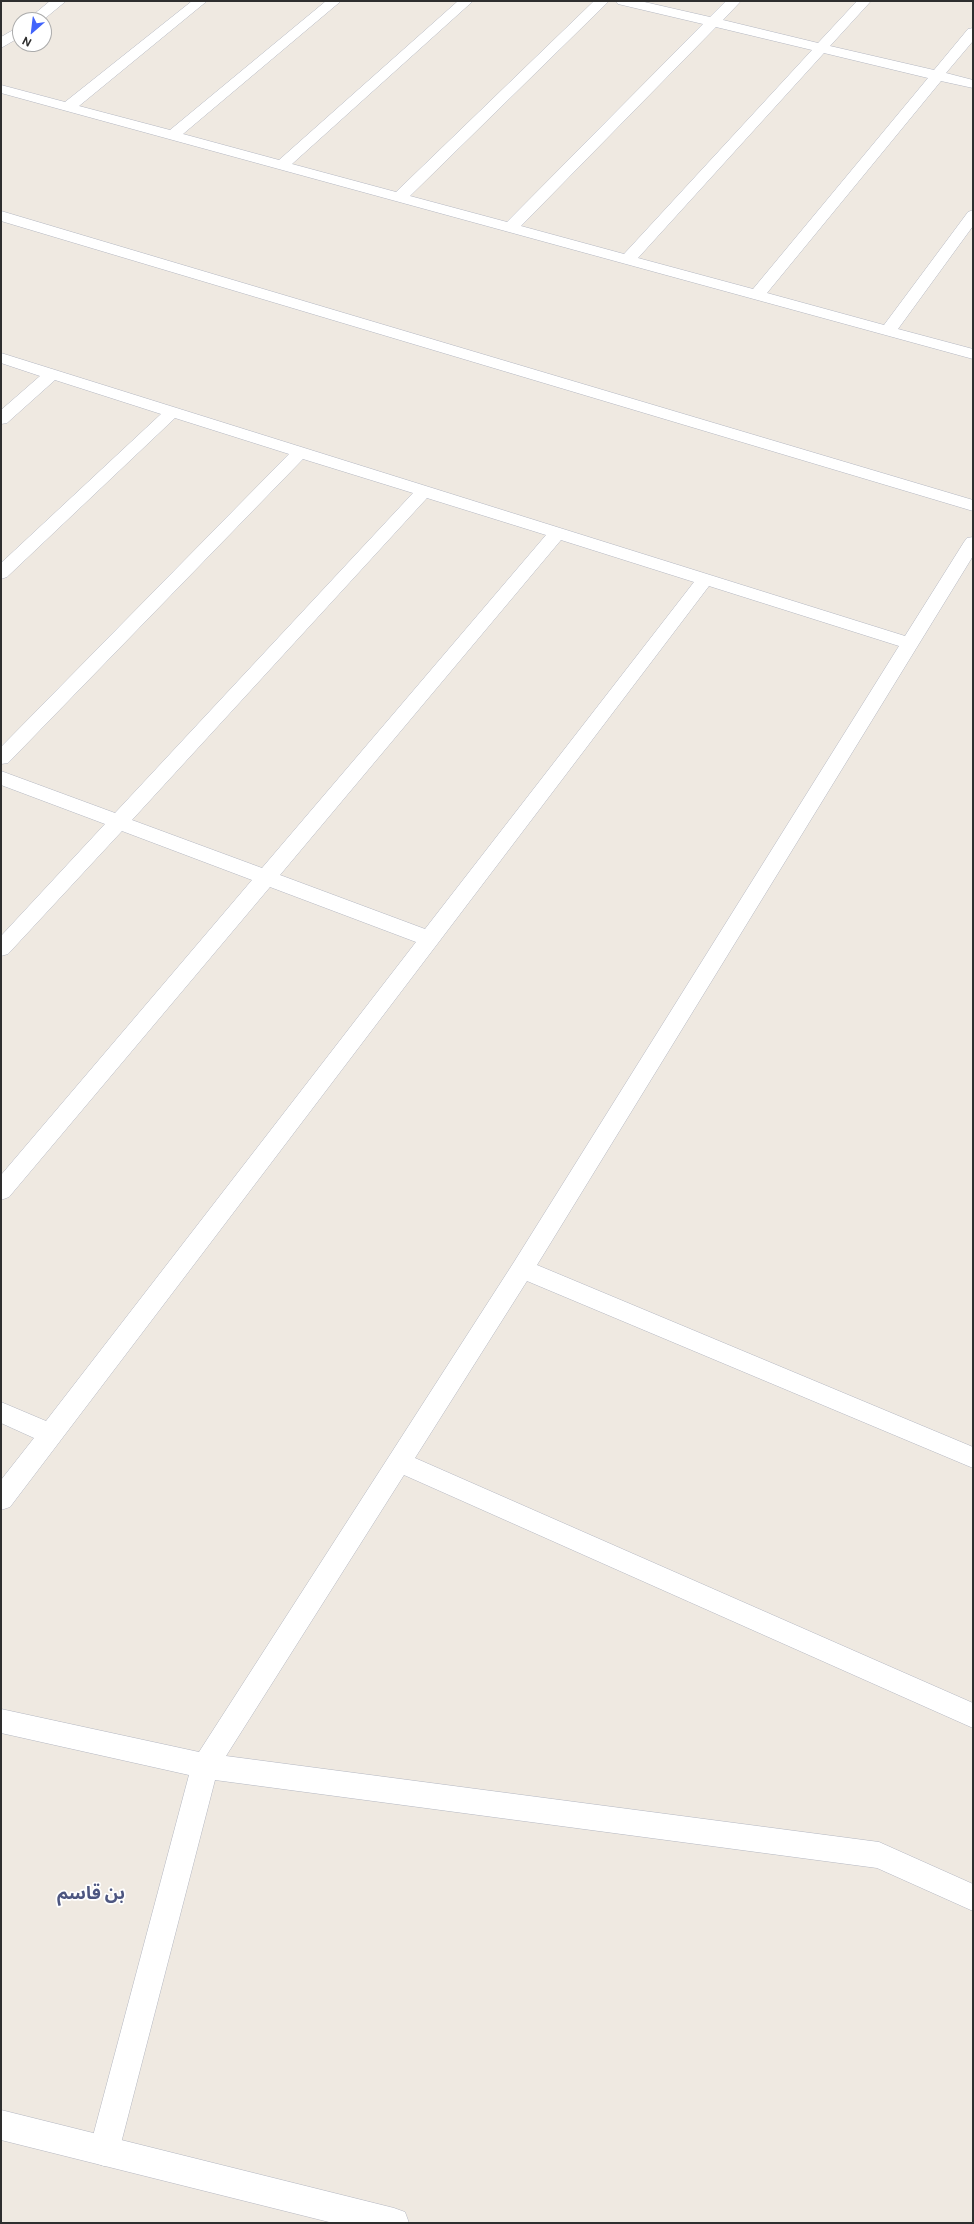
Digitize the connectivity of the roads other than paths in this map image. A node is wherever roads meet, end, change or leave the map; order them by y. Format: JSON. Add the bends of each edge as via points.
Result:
{"nodes":[{"id":1,"x":59,"y":1,"type":"edge"},
{"id":2,"x":200,"y":1,"type":"edge"},
{"id":3,"x":334,"y":1,"type":"edge"},
{"id":4,"x":466,"y":1,"type":"edge"},
{"id":5,"x":602,"y":1,"type":"edge"},
{"id":6,"x":622,"y":1,"type":"edge"},
{"id":7,"x":734,"y":1,"type":"edge"},
{"id":8,"x":864,"y":1,"type":"edge"},
{"id":9,"x":45,"y":12,"type":"edge"},
{"id":10,"x":713,"y":22,"type":"junction"},
{"id":11,"x":973,"y":32,"type":"edge"},
{"id":12,"x":12,"y":36,"type":"edge"},
{"id":13,"x":1,"y":44,"type":"edge"},
{"id":14,"x":821,"y":48,"type":"junction"},
{"id":15,"x":937,"y":76,"type":"junction"},
{"id":16,"x":973,"y":84,"type":"edge"},
{"id":17,"x":1,"y":89,"type":"edge"},
{"id":18,"x":68,"y":107,"type":"junction"},
{"id":19,"x":172,"y":136,"type":"junction"},
{"id":20,"x":281,"y":166,"type":"junction"},
{"id":21,"x":399,"y":198,"type":"junction"},
{"id":22,"x":1,"y":216,"type":"edge"},
{"id":23,"x":973,"y":216,"type":"edge"},
{"id":24,"x":510,"y":228,"type":"junction"},
{"id":25,"x":628,"y":260,"type":"junction"},
{"id":26,"x":757,"y":295,"type":"junction"},
{"id":27,"x":888,"y":331,"type":"junction"},
{"id":28,"x":973,"y":354,"type":"edge"},
{"id":29,"x":1,"y":358,"type":"edge"},
{"id":30,"x":52,"y":374,"type":"junction"},
{"id":31,"x":172,"y":411,"type":"junction"},
{"id":32,"x":1,"y":419,"type":"edge"},
{"id":33,"x":300,"y":452,"type":"junction"},
{"id":34,"x":424,"y":491,"type":"junction"},
{"id":35,"x":973,"y":506,"type":"edge"},
{"id":36,"x":557,"y":533,"type":"junction"},
{"id":37,"x":973,"y":542,"type":"edge"},
{"id":38,"x":1,"y":573,"type":"edge"},
{"id":39,"x":705,"y":579,"type":"junction"},
{"id":40,"x":911,"y":644,"type":"junction"},
{"id":41,"x":1,"y":758,"type":"edge"},
{"id":42,"x":1,"y":778,"type":"edge"},
{"id":43,"x":118,"y":822,"type":"junction"},
{"id":44,"x":267,"y":877,"type":"junction"},
{"id":45,"x":430,"y":939,"type":"junction"},
{"id":46,"x":1,"y":949,"type":"edge"},
{"id":47,"x":1,"y":1191,"type":"edge"},
{"id":48,"x":522,"y":1269,"type":"junction"},
{"id":49,"x":1,"y":1412,"type":"edge"},
{"id":50,"x":50,"y":1434,"type":"junction"},
{"id":51,"x":973,"y":1458,"type":"edge"},
{"id":52,"x":399,"y":1462,"type":"junction"},
{"id":53,"x":1,"y":1499,"type":"edge"},
{"id":54,"x":973,"y":1716,"type":"edge"},
{"id":55,"x":1,"y":1721,"type":"edge"},
{"id":56,"x":205,"y":1766,"type":"junction"},
{"id":57,"x":973,"y":1898,"type":"edge"},
{"id":58,"x":1,"y":2125,"type":"edge"},
{"id":59,"x":104,"y":2151,"type":"junction"},
{"id":60,"x":394,"y":2223,"type":"edge"}],
"edges":[{"from":1,"to":9,"type":"street"},
{"from":2,"to":18,"type":"street"},
{"from":3,"to":19,"type":"street"},
{"from":4,"to":20,"type":"street"},
{"from":5,"to":21,"type":"street"},
{"from":6,"to":10,"type":"street"},
{"from":7,"to":10,"type":"street"},
{"from":8,"to":14,"type":"street"},
{"from":10,"to":14,"type":"street"},
{"from":10,"to":24,"type":"street"},
{"from":11,"to":15,"type":"street"},
{"from":12,"to":13,"type":"street"},
{"from":14,"to":15,"type":"street"},
{"from":14,"to":25,"type":"street"},
{"from":15,"to":16,"type":"street"},
{"from":15,"to":26,"type":"street"},
{"from":17,"to":18,"type":"street"},
{"from":18,"to":19,"type":"street"},
{"from":19,"to":20,"type":"street"},
{"from":20,"to":21,"type":"street"},
{"from":21,"to":24,"type":"street"},
{"from":22,"to":35,"type":"street"},
{"from":23,"to":27,"type":"street"},
{"from":24,"to":25,"type":"street"},
{"from":25,"to":26,"type":"street"},
{"from":26,"to":27,"type":"street"},
{"from":27,"to":28,"type":"street"},
{"from":29,"to":30,"type":"street"},
{"from":30,"to":31,"type":"street"},
{"from":30,"to":32,"type":"street"},
{"from":31,"to":33,"type":"street"},
{"from":31,"to":38,"type":"street"},
{"from":33,"to":34,"type":"street"},
{"from":33,"to":41,"type":"street"},
{"from":34,"to":36,"type":"street"},
{"from":34,"to":43,"type":"street"},
{"from":36,"to":39,"type":"street"},
{"from":36,"to":44,"type":"street"},
{"from":37,"to":40,"type":"street"},
{"from":39,"to":40,"type":"street"},
{"from":39,"to":45,"type":"street"},
{"from":40,"to":48,"type":"street"},
{"from":42,"to":43,"type":"street"},
{"from":43,"to":44,"type":"street"},
{"from":43,"to":46,"type":"street"},
{"from":44,"to":45,"type":"street"},
{"from":44,"to":47,"type":"street"},
{"from":45,"to":50,"type":"street"},
{"from":48,"to":51,"type":"street"},
{"from":48,"to":52,"type":"street"},
{"from":49,"to":50,"type":"street"},
{"from":50,"to":53,"type":"street"},
{"from":52,"to":54,"type":"street"},
{"from":52,"to":56,"type":"street"},
{"from":55,"to":56,"type":"street"},
{"from":56,"to":57,"type":"street","via":[[879,1856]]},
{"from":56,"to":59,"type":"street"},
{"from":58,"to":59,"type":"street"},
{"from":59,"to":60,"type":"street"}]}
